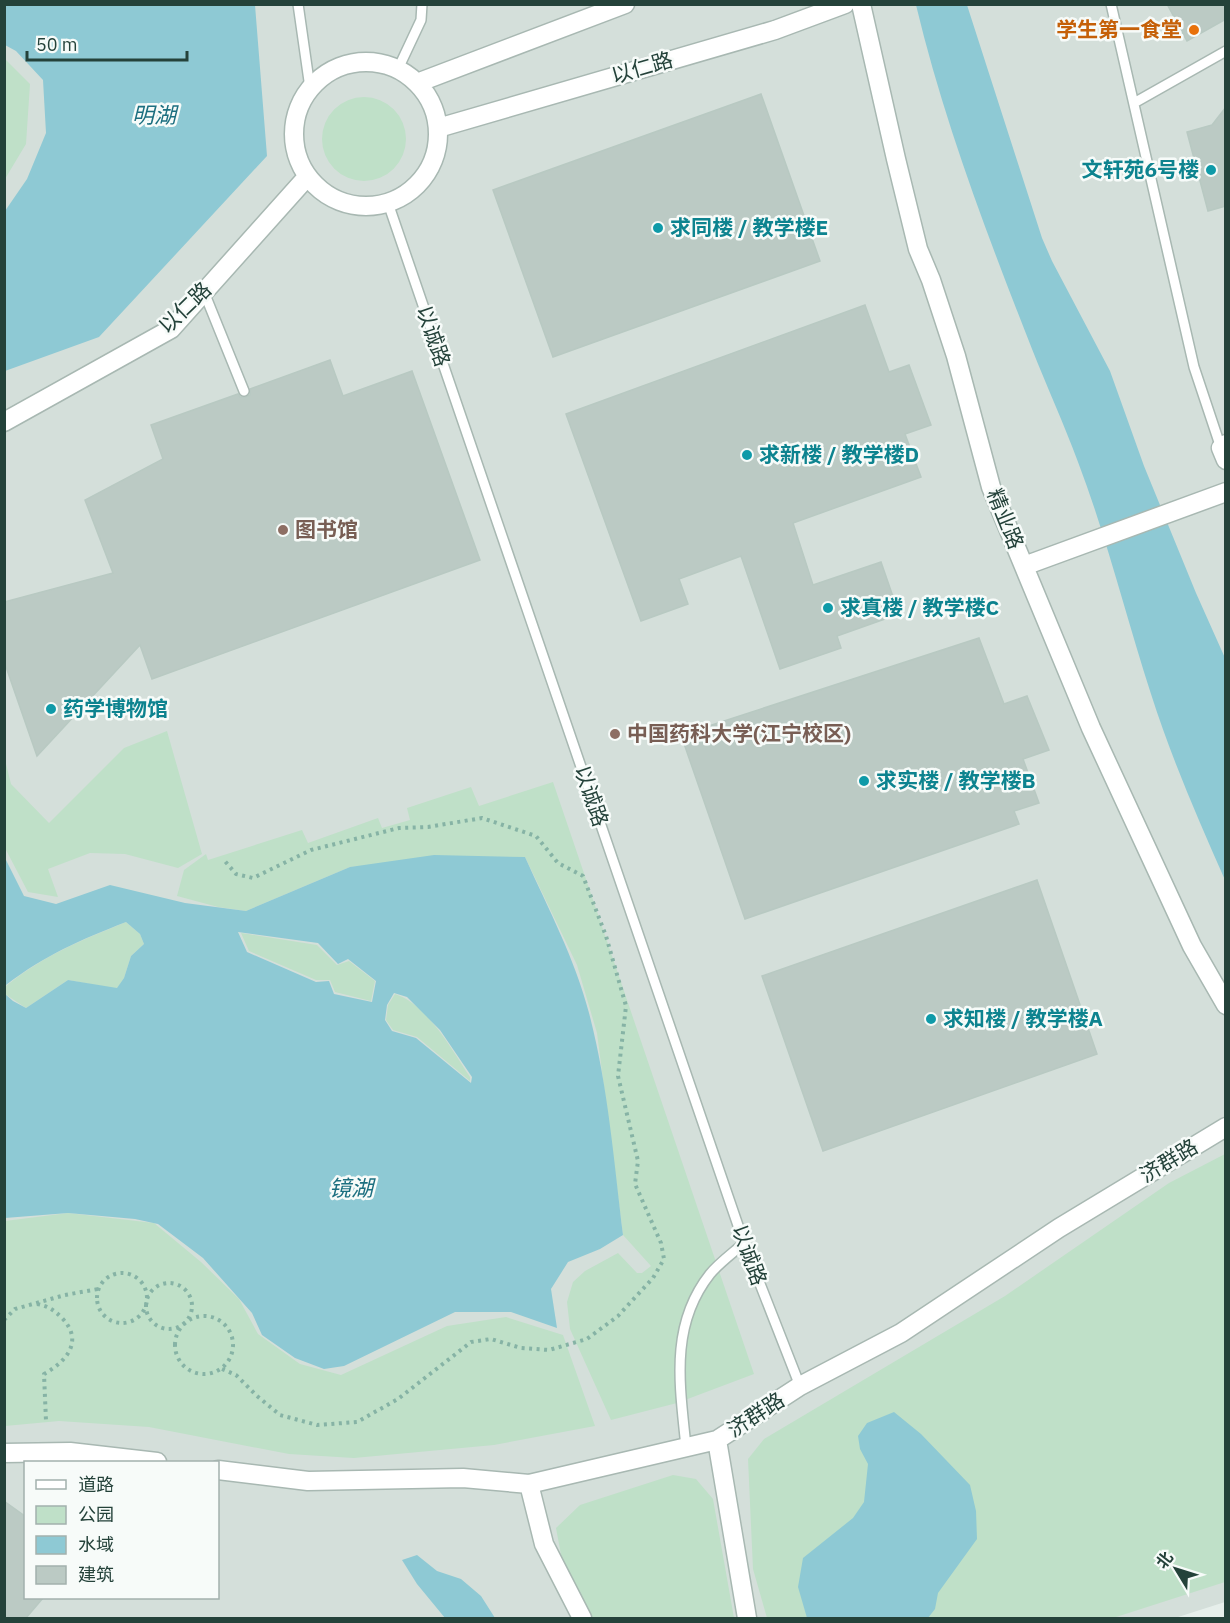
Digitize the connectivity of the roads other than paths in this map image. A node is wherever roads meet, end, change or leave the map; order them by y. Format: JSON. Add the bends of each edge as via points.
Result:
{"nodes":[{"id":1,"x":297,"y":4,"type":"edge"},
{"id":2,"x":422,"y":4,"type":"edge"},
{"id":3,"x":625,"y":4,"type":"edge"},
{"id":4,"x":845,"y":4,"type":"edge"},
{"id":5,"x":861,"y":4,"type":"edge"},
{"id":6,"x":1111,"y":4,"type":"edge"},
{"id":7,"x":1226,"y":51,"type":"edge"},
{"id":8,"x":398,"y":69,"type":"junction"},
{"id":9,"x":417,"y":83,"type":"junction"},
{"id":10,"x":310,"y":88,"type":"junction"},
{"id":11,"x":1134,"y":103,"type":"junction"},
{"id":12,"x":438,"y":128,"type":"junction"},
{"id":13,"x":307,"y":177,"type":"junction"},
{"id":14,"x":388,"y":203,"type":"junction"},
{"id":15,"x":204,"y":292,"type":"junction"},
{"id":16,"x":244,"y":391,"type":"dead end"},
{"id":17,"x":4,"y":422,"type":"edge"},
{"id":18,"x":1224,"y":450,"type":"edge"},
{"id":19,"x":1226,"y":492,"type":"edge"},
{"id":20,"x":1024,"y":566,"type":"junction"},
{"id":21,"x":1226,"y":1005,"type":"edge"},
{"id":22,"x":1226,"y":1127,"type":"edge"},
{"id":23,"x":744,"y":1243,"type":"junction"},
{"id":24,"x":800,"y":1386,"type":"junction"},
{"id":25,"x":717,"y":1440,"type":"junction"},
{"id":26,"x":686,"y":1447,"type":"junction"},
{"id":27,"x":5,"y":1454,"type":"edge"},
{"id":28,"x":148,"y":1461,"type":"edge"},
{"id":29,"x":219,"y":1470,"type":"edge"},
{"id":30,"x":529,"y":1484,"type":"junction"},
{"id":31,"x":582,"y":1618,"type":"edge"},
{"id":32,"x":747,"y":1618,"type":"edge"}],
"edges":[{"from":1,"to":10,"type":"lane"},
{"from":2,"to":8,"type":"lane","via":[[421,20]]},
{"from":3,"to":9,"type":"street"},
{"from":4,"to":12,"type":"street","name":"以仁路","via":[[774,30]]},
{"from":5,"to":20,"type":"street","name":"精业路","via":[[918,249],[956,356],[991,487]]},
{"from":6,"to":11,"type":"lane"},
{"from":7,"to":11,"type":"lane"},
{"from":8,"to":9,"type":"street"},
{"from":8,"to":10,"type":"street","via":[[375,62],[351,63],[328,72]]},
{"from":9,"to":12,"type":"street","via":[[431,104]]},
{"from":10,"to":13,"type":"street","via":[[298,108],[293,132],[296,155]]},
{"from":11,"to":18,"type":"lane","via":[[1194,367]]},
{"from":12,"to":14,"type":"street","via":[[436,152],[426,174],[409,192]]},
{"from":13,"to":14,"type":"street","via":[[323,193],[343,203],[365,207]]},
{"from":13,"to":15,"type":"street","name":"以仁路"},
{"from":14,"to":23,"type":"lane","name":"以诚路"},
{"from":15,"to":16,"type":"lane"},
{"from":15,"to":17,"type":"street","name":"以仁路","via":[[171,329]]},
{"from":19,"to":20,"type":"street"},
{"from":20,"to":21,"type":"street","name":"精业路","via":[[1096,738],[1192,946]]},
{"from":22,"to":24,"type":"street","name":"济群路","via":[[1059,1228],[901,1333]]},
{"from":23,"to":24,"type":"lane","name":"以诚路"},
{"from":23,"to":26,"type":"lane","via":[[711,1273],[687,1319],[679,1349]]},
{"from":24,"to":25,"type":"street","name":"济群路"},
{"from":25,"to":26,"type":"street","name":"济群路"},
{"from":25,"to":32,"type":"street"},
{"from":26,"to":30,"type":"street","name":"济群路"},
{"from":27,"to":28,"type":"street","via":[[70,1452]]},
{"from":29,"to":30,"type":"street","name":"济群路","via":[[308,1481],[463,1478]]},
{"from":30,"to":31,"type":"street","via":[[544,1544]]}]}
